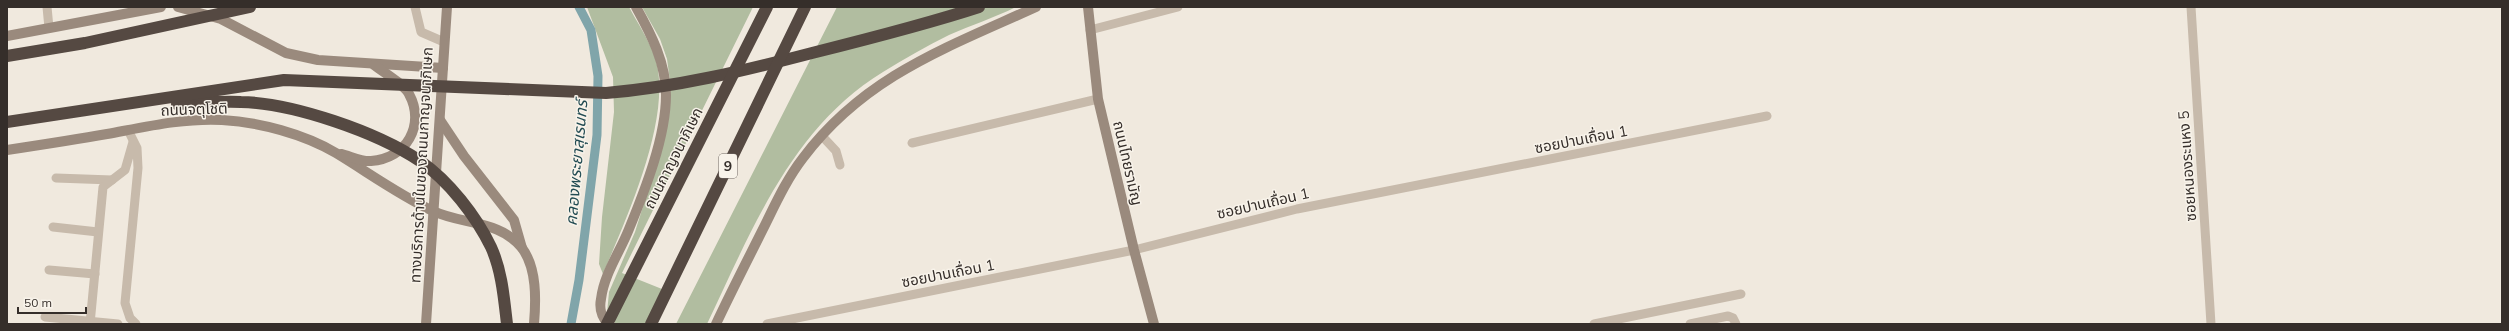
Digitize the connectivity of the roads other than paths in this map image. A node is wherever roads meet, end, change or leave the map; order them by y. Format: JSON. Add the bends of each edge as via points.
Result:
{"nodes":[{"id":1,"x":47,"y":7,"type":"edge"},
{"id":2,"x":161,"y":7,"type":"edge"},
{"id":3,"x":178,"y":7,"type":"edge"},
{"id":4,"x":250,"y":7,"type":"edge"},
{"id":5,"x":415,"y":7,"type":"edge"},
{"id":6,"x":447,"y":7,"type":"edge"},
{"id":7,"x":636,"y":7,"type":"edge"},
{"id":8,"x":767,"y":7,"type":"edge"},
{"id":9,"x":805,"y":7,"type":"edge"},
{"id":10,"x":979,"y":7,"type":"edge"},
{"id":11,"x":1036,"y":7,"type":"edge"},
{"id":12,"x":1088,"y":7,"type":"edge"},
{"id":13,"x":1178,"y":7,"type":"edge"},
{"id":14,"x":2191,"y":7,"type":"edge"},
{"id":15,"x":49,"y":28,"type":"junction"},
{"id":16,"x":1090,"y":30,"type":"junction"},
{"id":17,"x":7,"y":36,"type":"edge"},
{"id":18,"x":444,"y":38,"type":"junction"},
{"id":19,"x":7,"y":56,"type":"edge"},
{"id":20,"x":374,"y":65,"type":"junction"},
{"id":21,"x":443,"y":68,"type":"junction"},
{"id":22,"x":1098,"y":99,"type":"junction"},
{"id":23,"x":126,"y":105,"type":"junction"},
{"id":24,"x":1768,"y":116,"type":"dead end"},
{"id":25,"x":440,"y":120,"type":"junction"},
{"id":26,"x":7,"y":122,"type":"edge"},
{"id":27,"x":128,"y":130,"type":"junction"},
{"id":28,"x":822,"y":136,"type":"junction"},
{"id":29,"x":134,"y":141,"type":"junction"},
{"id":30,"x":912,"y":143,"type":"dead end"},
{"id":31,"x":7,"y":150,"type":"edge"},
{"id":32,"x":335,"y":153,"type":"junction"},
{"id":33,"x":840,"y":165,"type":"dead end"},
{"id":34,"x":56,"y":178,"type":"dead end"},
{"id":35,"x":112,"y":180,"type":"junction"},
{"id":36,"x":434,"y":212,"type":"junction"},
{"id":37,"x":53,"y":227,"type":"dead end"},
{"id":38,"x":98,"y":232,"type":"junction"},
{"id":39,"x":522,"y":248,"type":"junction"},
{"id":40,"x":1134,"y":250,"type":"junction"},
{"id":41,"x":49,"y":270,"type":"dead end"},
{"id":42,"x":94,"y":274,"type":"junction"},
{"id":43,"x":1741,"y":294,"type":"dead end"},
{"id":44,"x":45,"y":317,"type":"dead end"},
{"id":45,"x":90,"y":323,"type":"edge"},
{"id":46,"x":118,"y":324,"type":"edge"},
{"id":47,"x":136,"y":324,"type":"edge"},
{"id":48,"x":426,"y":324,"type":"edge"},
{"id":49,"x":506,"y":324,"type":"edge"},
{"id":50,"x":534,"y":324,"type":"edge"},
{"id":51,"x":607,"y":324,"type":"edge"},
{"id":52,"x":651,"y":324,"type":"edge"},
{"id":53,"x":716,"y":324,"type":"edge"},
{"id":54,"x":767,"y":324,"type":"edge"},
{"id":55,"x":1154,"y":324,"type":"edge"},
{"id":56,"x":1594,"y":324,"type":"edge"},
{"id":57,"x":1690,"y":324,"type":"edge"},
{"id":58,"x":1736,"y":324,"type":"edge"},
{"id":59,"x":2211,"y":324,"type":"edge"}],
"edges":[{"from":1,"to":15,"type":"street"},
{"from":2,"to":15,"type":"main road"},
{"from":3,"to":20,"type":"main road","via":[[221,19],[286,53],[318,60]]},
{"from":4,"to":19,"type":"highway","via":[[84,43]]},
{"from":5,"to":18,"type":"street","via":[[422,32]]},
{"from":6,"to":18,"type":"main road","name":"ทางบริการด้านในของถนนกาญจนาภิเษก"},
{"from":7,"to":51,"type":"main road","via":[[660,59],[665,81],[665,112],[660,137],[629,229],[603,290],[600,310]]},
{"from":8,"to":51,"type":"highway","name":"ถนนกาญจนาภิเษก"},
{"from":9,"to":52,"type":"highway","number":"9"},
{"from":10,"to":23,"type":"highway","via":[[906,29],[741,71],[657,89],[606,93],[284,80]]},
{"from":11,"to":28,"type":"main road","via":[[925,57],[899,72],[850,107]]},
{"from":12,"to":16,"type":"main road","name":"ถนนไทยรามัญ"},
{"from":13,"to":16,"type":"street"},
{"from":14,"to":59,"type":"street","name":"ซอยหนองระแหง 5"},
{"from":15,"to":17,"type":"main road"},
{"from":16,"to":22,"type":"main road","name":"ถนนไทยรามัญ"},
{"from":18,"to":21,"type":"main road","name":"ทางบริการด้านในของถนนกาญจนาภิเษก"},
{"from":20,"to":21,"type":"main road"},
{"from":20,"to":32,"type":"main road","via":[[409,92],[416,109],[415,128],[406,146],[387,159],[369,161]]},
{"from":21,"to":25,"type":"main road","name":"ทางบริการด้านในของถนนกาญจนาภิเษก"},
{"from":22,"to":30,"type":"street"},
{"from":22,"to":40,"type":"main road","name":"ถนนไทยรามัญ"},
{"from":23,"to":26,"type":"highway"},
{"from":23,"to":49,"type":"highway","via":[[242,102],[297,111],[342,123],[382,140],[420,162],[456,193],[491,248],[503,288]]},
{"from":24,"to":40,"type":"street","name":"ซอยปานเถื่อน 1","via":[[1298,209]]},
{"from":25,"to":36,"type":"main road","name":"ทางบริการด้านในของถนนกาญจนาภิเษก"},
{"from":25,"to":39,"type":"main road","via":[[464,156],[514,220]]},
{"from":27,"to":29,"type":"street"},
{"from":27,"to":31,"type":"main road","name":"ถนนจตุโชติ"},
{"from":27,"to":32,"type":"main road","name":"ถนนจตุโชติ","via":[[175,121],[223,120],[265,126],[302,138]]},
{"from":28,"to":33,"type":"street","via":[[836,151]]},
{"from":28,"to":53,"type":"main road","via":[[785,185]]},
{"from":29,"to":35,"type":"street","via":[[125,170]]},
{"from":29,"to":47,"type":"street","via":[[138,168],[125,303],[130,318]]},
{"from":32,"to":36,"type":"main road","name":"ถนนจตุโชติ"},
{"from":34,"to":35,"type":"street"},
{"from":35,"to":38,"type":"street","via":[[103,187]]},
{"from":36,"to":39,"type":"main road","name":"ถนนจตุโชติ","via":[[458,221],[491,226],[508,234]]},
{"from":36,"to":48,"type":"main road","name":"ทางบริการด้านในของถนนกาญจนาภิเษก"},
{"from":37,"to":38,"type":"street"},
{"from":38,"to":42,"type":"street"},
{"from":39,"to":50,"type":"main road","via":[[535,286]]},
{"from":40,"to":54,"type":"street","name":"ซอยปานเถื่อน 1"},
{"from":40,"to":55,"type":"main road","name":"ถนนไทยรามัญ"},
{"from":41,"to":42,"type":"street"},
{"from":42,"to":45,"type":"street"},
{"from":43,"to":56,"type":"street"},
{"from":44,"to":45,"type":"street"},
{"from":45,"to":46,"type":"street"},
{"from":57,"to":58,"type":"street","via":[[1728,316],[1733,318]]}]}
